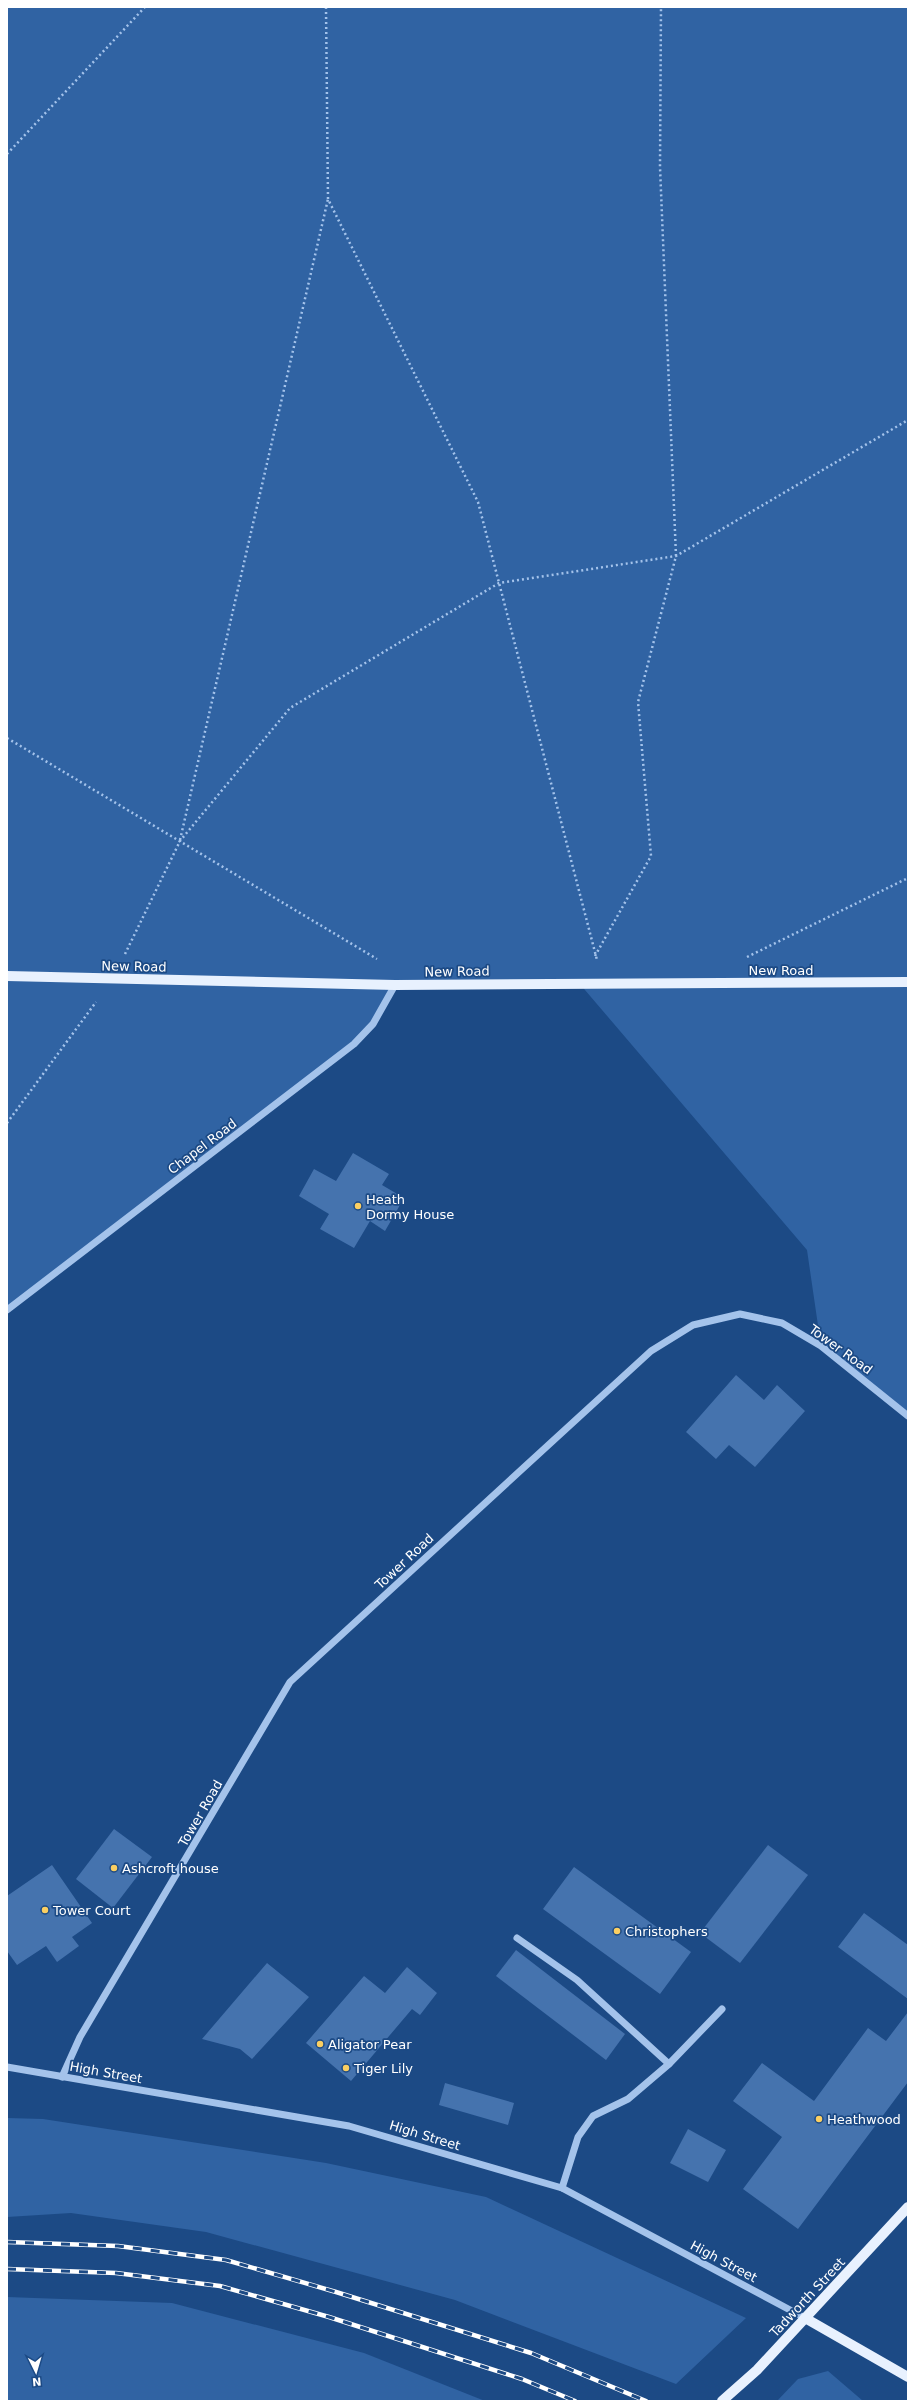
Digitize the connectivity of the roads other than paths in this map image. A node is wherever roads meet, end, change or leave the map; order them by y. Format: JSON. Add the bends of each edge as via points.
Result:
{"nodes":[{"id":1,"x":7,"y":976,"type":"edge"},
{"id":2,"x":908,"y":982,"type":"edge"},
{"id":3,"x":394,"y":985,"type":"junction"},
{"id":4,"x":7,"y":1310,"type":"edge"},
{"id":5,"x":908,"y":1416,"type":"edge"},
{"id":6,"x":517,"y":1938,"type":"dead end"},
{"id":7,"x":722,"y":2009,"type":"dead end"},
{"id":8,"x":669,"y":2064,"type":"junction"},
{"id":9,"x":7,"y":2067,"type":"edge"},
{"id":10,"x":62,"y":2077,"type":"junction"},
{"id":11,"x":562,"y":2188,"type":"junction"},
{"id":12,"x":908,"y":2207,"type":"edge"},
{"id":13,"x":805,"y":2318,"type":"junction"},
{"id":14,"x":908,"y":2377,"type":"edge"},
{"id":15,"x":722,"y":2401,"type":"edge"}],
"edges":[{"from":1,"to":3,"type":"main road","name":"New Road"},
{"from":2,"to":3,"type":"main road","name":"New Road"},
{"from":3,"to":4,"type":"street","name":"Chapel Road","via":[[373,1024],[354,1044]]},
{"from":5,"to":10,"type":"street","name":"Tower Road","via":[[821,1346],[782,1323],[740,1314],[692,1325],[651,1351],[290,1682],[80,2036]]},
{"from":6,"to":8,"type":"street","via":[[576,1980]]},
{"from":7,"to":8,"type":"street"},
{"from":8,"to":11,"type":"street","via":[[628,2099],[593,2116],[578,2137]]},
{"from":9,"to":10,"type":"street","name":"High Street"},
{"from":10,"to":11,"type":"street","name":"High Street","via":[[350,2126]]},
{"from":11,"to":13,"type":"street","name":"High Street"},
{"from":12,"to":13,"type":"main road","name":"Tadworth Street"},
{"from":13,"to":14,"type":"main road"},
{"from":13,"to":15,"type":"main road","name":"Tadworth Street","via":[[757,2370]]}]}
